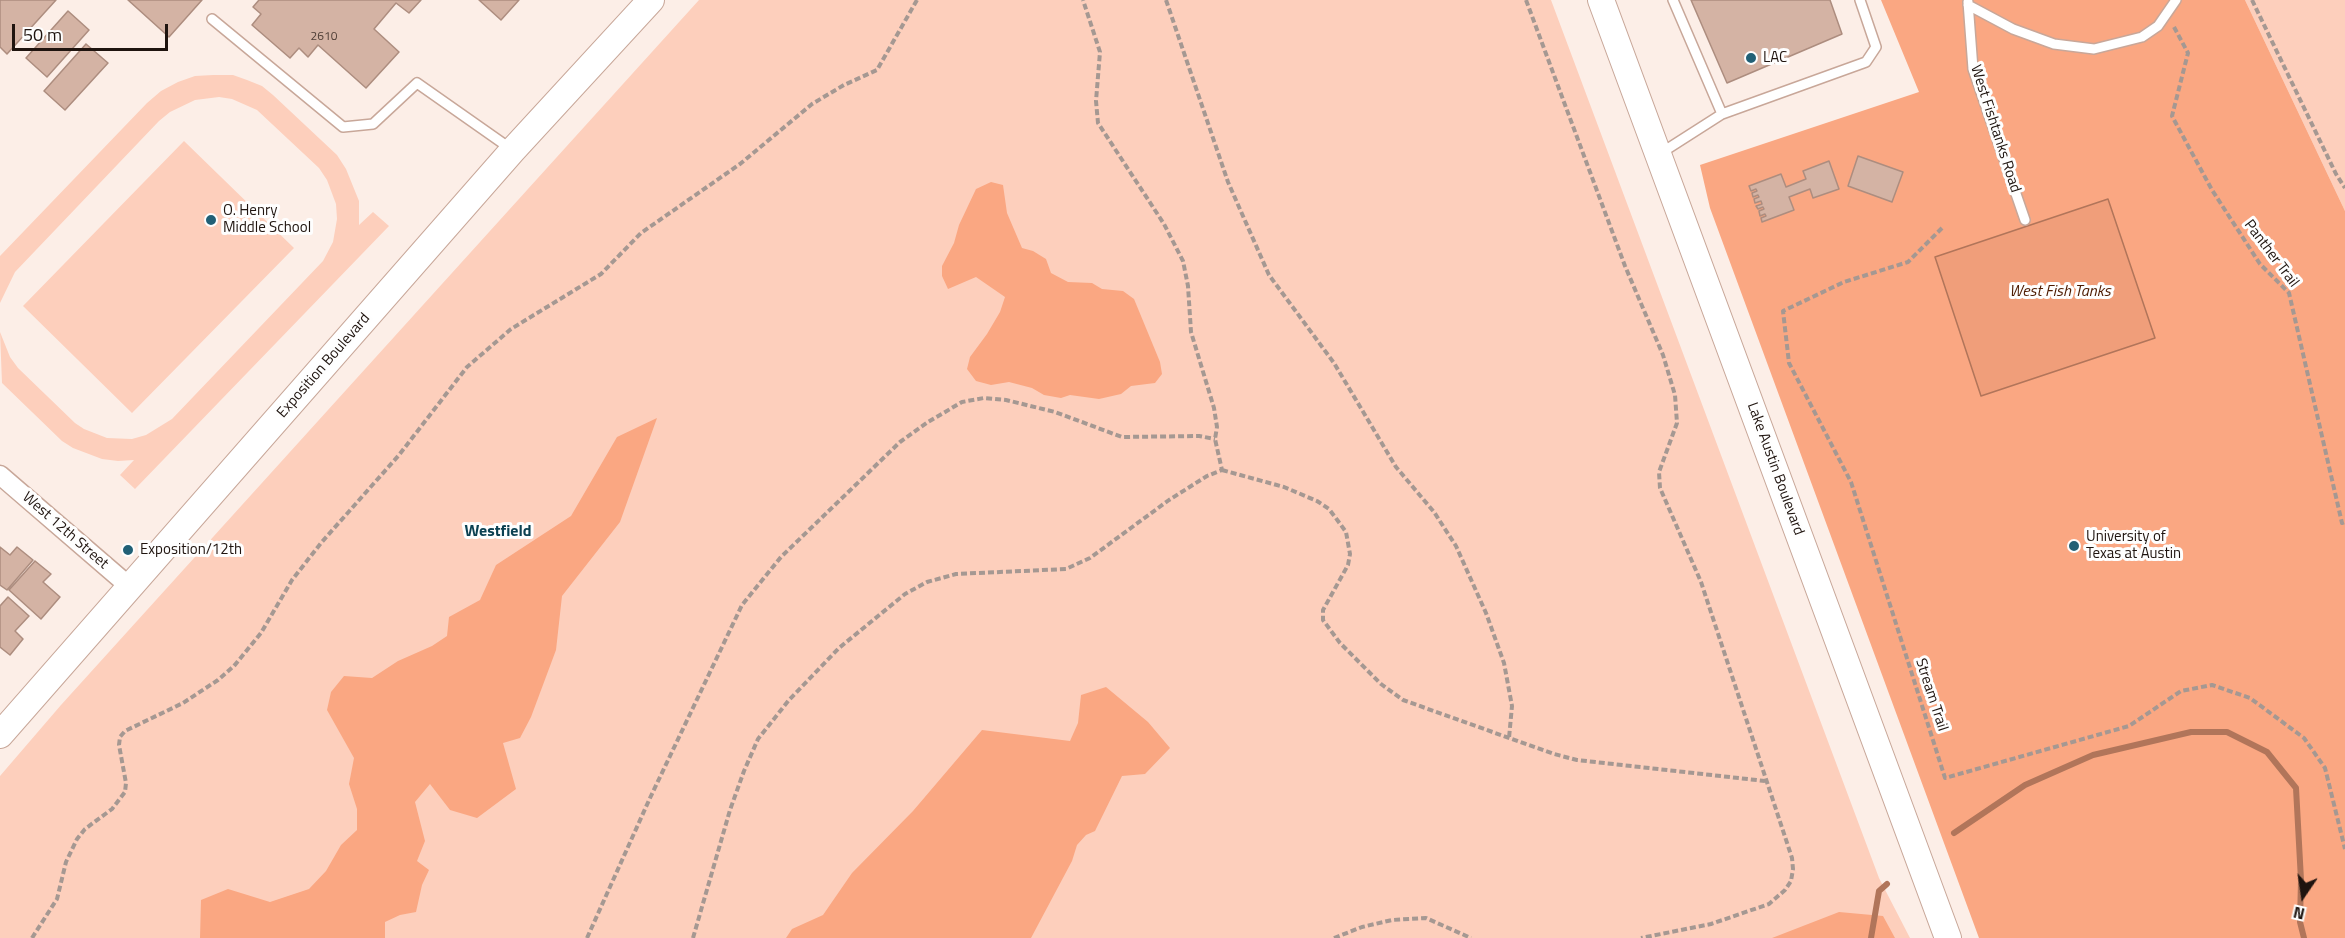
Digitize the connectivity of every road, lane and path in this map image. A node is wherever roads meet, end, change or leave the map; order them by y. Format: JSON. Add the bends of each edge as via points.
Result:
{"nodes":[{"id":1,"x":651,"y":0,"type":"edge"},
{"id":2,"x":917,"y":0,"type":"edge"},
{"id":3,"x":1083,"y":0,"type":"edge"},
{"id":4,"x":1166,"y":0,"type":"edge"},
{"id":5,"x":1526,"y":0,"type":"edge"},
{"id":6,"x":1601,"y":0,"type":"edge"},
{"id":7,"x":1673,"y":0,"type":"edge"},
{"id":8,"x":1860,"y":0,"type":"edge"},
{"id":9,"x":2176,"y":0,"type":"edge"},
{"id":10,"x":2252,"y":0,"type":"edge"},
{"id":11,"x":1968,"y":3,"type":"edge"},
{"id":12,"x":2167,"y":13,"type":"junction"},
{"id":13,"x":212,"y":19,"type":"dead end"},
{"id":14,"x":1722,"y":114,"type":"junction"},
{"id":15,"x":513,"y":150,"type":"junction"},
{"id":16,"x":1659,"y":155,"type":"junction"},
{"id":17,"x":2344,"y":189,"type":"edge"},
{"id":18,"x":2025,"y":220,"type":"dead end"},
{"id":19,"x":1942,"y":228,"type":"dead end"},
{"id":20,"x":1215,"y":439,"type":"junction"},
{"id":21,"x":1222,"y":470,"type":"junction"},
{"id":22,"x":0,"y":475,"type":"edge"},
{"id":23,"x":2345,"y":522,"type":"edge"},
{"id":24,"x":130,"y":587,"type":"junction"},
{"id":25,"x":0,"y":735,"type":"edge"},
{"id":26,"x":1509,"y":738,"type":"junction"},
{"id":27,"x":1766,"y":781,"type":"junction"},
{"id":28,"x":2345,"y":849,"type":"edge"},
{"id":29,"x":32,"y":938,"type":"edge"},
{"id":30,"x":587,"y":938,"type":"edge"},
{"id":31,"x":693,"y":938,"type":"edge"},
{"id":32,"x":1335,"y":938,"type":"edge"},
{"id":33,"x":1471,"y":938,"type":"edge"},
{"id":34,"x":1641,"y":938,"type":"edge"},
{"id":35,"x":1948,"y":938,"type":"edge"}],
"edges":[{"from":1,"to":15,"type":"street","name":"Exposition Boulevard"},
{"from":2,"to":29,"type":"path","via":[[877,70],[812,104],[740,164],[641,233],[601,274],[511,329],[467,367],[292,580],[261,633],[234,666],[183,703],[120,737],[125,792],[112,809],[77,839],[66,862],[57,899]]},
{"from":3,"to":20,"type":"path","via":[[1100,52],[1098,123],[1160,217],[1183,261],[1191,332],[1214,408]]},
{"from":4,"to":26,"type":"path","via":[[1228,182],[1269,275],[1334,363],[1396,467],[1456,546],[1504,663],[1512,705]]},
{"from":5,"to":27,"type":"path","via":[[1625,266],[1663,355],[1675,395],[1677,423],[1659,472],[1660,488],[1701,582]]},
{"from":6,"to":16,"type":"street","name":"Lake Austin Boulevard"},
{"from":7,"to":14,"type":"lane"},
{"from":8,"to":14,"type":"lane","via":[[1876,47],[1866,62]]},
{"from":9,"to":12,"type":"lane"},
{"from":10,"to":17,"type":"path"},
{"from":11,"to":12,"type":"lane","via":[[2013,29],[2054,44],[2094,49],[2142,37],[2158,26]]},
{"from":11,"to":18,"type":"lane","name":"West Fishtanks Road","via":[[1973,69]]},
{"from":12,"to":23,"type":"path","name":"Panther Trail","via":[[2188,53],[2172,116],[2212,190],[2260,264],[2289,293],[2342,523]]},
{"from":13,"to":15,"type":"lane","via":[[343,127],[373,124],[417,83]]},
{"from":14,"to":16,"type":"lane"},
{"from":15,"to":24,"type":"street","name":"Exposition Boulevard"},
{"from":16,"to":35,"type":"street","name":"Lake Austin Boulevard"},
{"from":19,"to":28,"type":"path","name":"Stream Trail","via":[[1908,262],[1844,282],[1783,311],[1789,363],[1851,483],[1945,778],[2129,726],[2181,691],[2212,685],[2250,698],[2304,738],[2325,768]]},
{"from":20,"to":21,"type":"path"},
{"from":20,"to":30,"type":"path","via":[[1122,437],[1055,412],[984,398],[962,402],[900,442],[781,557],[742,605]]},
{"from":21,"to":26,"type":"path","via":[[1284,487],[1317,501],[1338,521],[1346,532],[1350,554],[1323,610],[1323,620],[1380,684],[1403,700]]},
{"from":21,"to":31,"type":"path","via":[[1169,500],[1082,562],[1066,569],[956,574],[927,582],[905,594],[839,648],[758,739],[730,810]]},
{"from":22,"to":24,"type":"street","name":"West 12th Street"},
{"from":24,"to":25,"type":"street","name":"Exposition Boulevard"},
{"from":26,"to":27,"type":"path","via":[[1576,760]]},
{"from":27,"to":34,"type":"path","via":[[1792,858],[1792,875],[1785,890],[1769,904],[1748,912]]},
{"from":32,"to":33,"type":"path","via":[[1392,920],[1426,918]]}]}
